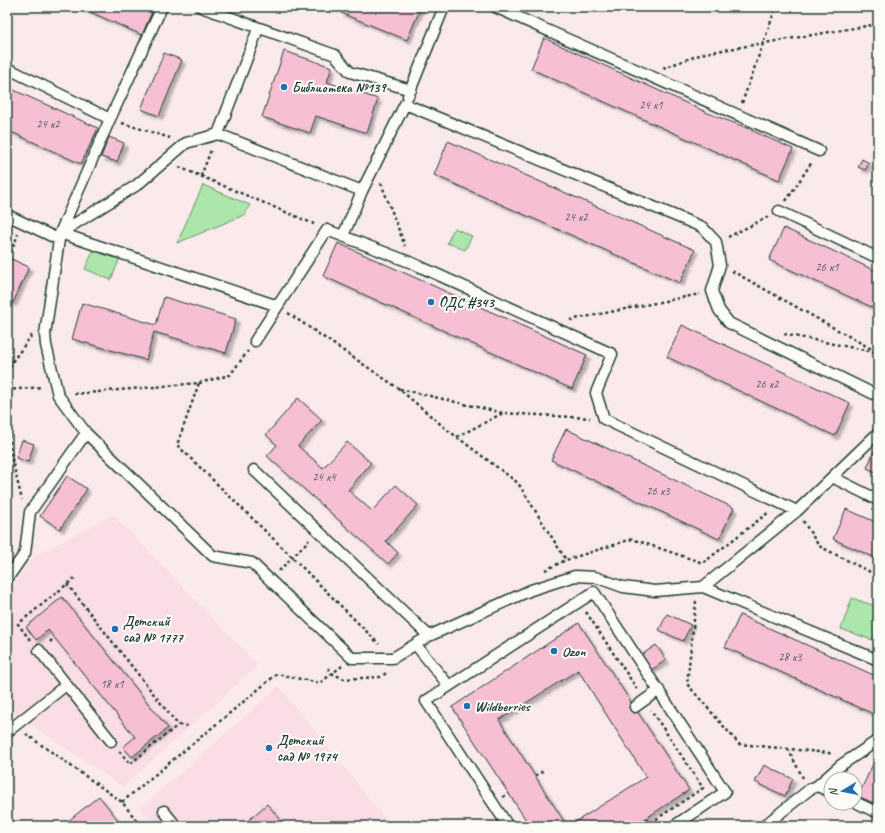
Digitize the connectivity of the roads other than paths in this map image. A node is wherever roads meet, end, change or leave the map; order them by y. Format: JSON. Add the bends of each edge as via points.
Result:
{"nodes":[{"id":1,"x":162,"y":7,"type":"edge"},
{"id":2,"x":201,"y":7,"type":"edge"},
{"id":3,"x":444,"y":7,"type":"edge"},
{"id":4,"x":495,"y":7,"type":"edge"},
{"id":5,"x":258,"y":29,"type":"junction"},
{"id":6,"x":7,"y":68,"type":"edge"},
{"id":7,"x":411,"y":90,"type":"junction"},
{"id":8,"x":405,"y":104,"type":"junction"},
{"id":9,"x":110,"y":119,"type":"junction"},
{"id":10,"x":218,"y":134,"type":"junction"},
{"id":11,"x":819,"y":151,"type":"dead end"},
{"id":12,"x":362,"y":191,"type":"junction"},
{"id":13,"x":779,"y":211,"type":"dead end"},
{"id":14,"x":7,"y":215,"type":"edge"},
{"id":15,"x":59,"y":236,"type":"junction"},
{"id":16,"x":343,"y":236,"type":"junction"},
{"id":17,"x":878,"y":258,"type":"edge"},
{"id":18,"x":278,"y":306,"type":"junction"},
{"id":19,"x":255,"y":341,"type":"road end"},
{"id":20,"x":878,"y":396,"type":"edge"},
{"id":21,"x":86,"y":433,"type":"junction"},
{"id":22,"x":878,"y":433,"type":"edge"},
{"id":23,"x":254,"y":470,"type":"dead end"},
{"id":24,"x":834,"y":476,"type":"junction"},
{"id":25,"x":878,"y":500,"type":"edge"},
{"id":26,"x":797,"y":511,"type":"junction"},
{"id":27,"x":7,"y":579,"type":"edge"},
{"id":28,"x":700,"y":588,"type":"junction"},
{"id":29,"x":428,"y":636,"type":"junction"},
{"id":30,"x":416,"y":645,"type":"junction"},
{"id":31,"x":39,"y":650,"type":"road end"},
{"id":32,"x":878,"y":660,"type":"edge"},
{"id":33,"x":66,"y":685,"type":"junction"},
{"id":34,"x":449,"y":686,"type":"junction"},
{"id":35,"x":659,"y":690,"type":"junction"},
{"id":36,"x":634,"y":707,"type":"dead end"},
{"id":37,"x":11,"y":729,"type":"edge"},
{"id":38,"x":111,"y":741,"type":"road end"},
{"id":39,"x":878,"y":743,"type":"edge"},
{"id":40,"x":813,"y":787,"type":"junction"},
{"id":41,"x":823,"y":790,"type":"edge"},
{"id":42,"x":863,"y":806,"type":"edge"},
{"id":43,"x":164,"y":811,"type":"dead end"},
{"id":44,"x":878,"y":813,"type":"edge"},
{"id":45,"x":176,"y":826,"type":"edge"},
{"id":46,"x":508,"y":826,"type":"edge"},
{"id":47,"x":674,"y":826,"type":"edge"},
{"id":48,"x":764,"y":826,"type":"edge"}],
"edges":[{"from":1,"to":9,"type":"lane"},
{"from":2,"to":5,"type":"lane"},
{"from":3,"to":7,"type":"lane"},
{"from":4,"to":11,"type":"lane"},
{"from":5,"to":7,"type":"lane","via":[[335,55],[350,72]]},
{"from":5,"to":10,"type":"lane"},
{"from":6,"to":9,"type":"lane"},
{"from":7,"to":8,"type":"lane"},
{"from":8,"to":12,"type":"lane"},
{"from":8,"to":20,"type":"lane","via":[[702,227],[716,242],[720,265],[712,291],[719,310],[729,323]]},
{"from":9,"to":15,"type":"lane"},
{"from":10,"to":12,"type":"lane"},
{"from":10,"to":15,"type":"lane","via":[[186,143],[137,185]]},
{"from":12,"to":16,"type":"lane"},
{"from":13,"to":17,"type":"lane"},
{"from":14,"to":15,"type":"lane"},
{"from":15,"to":18,"type":"lane"},
{"from":15,"to":21,"type":"lane","via":[[45,334],[46,345],[57,391]]},
{"from":16,"to":18,"type":"lane","via":[[327,230]]},
{"from":16,"to":26,"type":"lane","via":[[412,263],[612,354],[596,393],[604,418]]},
{"from":18,"to":19,"type":"lane"},
{"from":21,"to":27,"type":"lane","via":[[30,512],[25,553]]},
{"from":21,"to":30,"type":"lane","via":[[213,556],[252,563],[352,658],[393,658]]},
{"from":22,"to":24,"type":"lane"},
{"from":23,"to":29,"type":"lane"},
{"from":24,"to":25,"type":"lane"},
{"from":24,"to":26,"type":"lane"},
{"from":26,"to":28,"type":"lane"},
{"from":28,"to":29,"type":"lane","via":[[655,591],[623,587],[595,577],[575,576],[531,590]]},
{"from":28,"to":32,"type":"lane"},
{"from":29,"to":30,"type":"lane"},
{"from":30,"to":34,"type":"lane"},
{"from":31,"to":33,"type":"lane"},
{"from":33,"to":37,"type":"lane"},
{"from":33,"to":38,"type":"lane"},
{"from":34,"to":35,"type":"lane","via":[[594,592]]},
{"from":34,"to":46,"type":"lane","via":[[426,701]]},
{"from":35,"to":36,"type":"lane"},
{"from":35,"to":47,"type":"lane","via":[[725,792]]},
{"from":39,"to":40,"type":"lane","via":[[874,743],[841,765]]},
{"from":40,"to":41,"type":"lane"},
{"from":40,"to":48,"type":"lane"},
{"from":42,"to":44,"type":"lane"},
{"from":43,"to":45,"type":"lane"}]}
